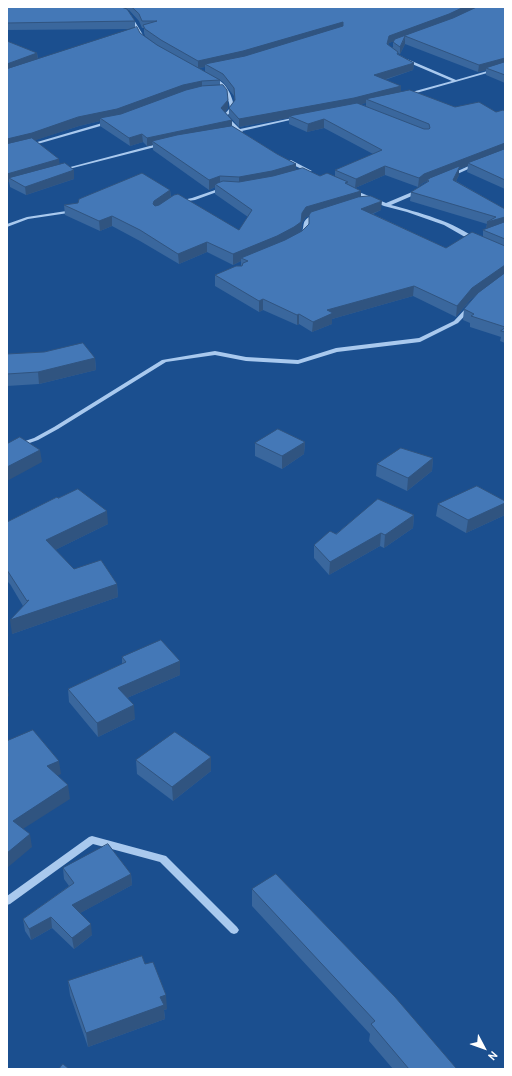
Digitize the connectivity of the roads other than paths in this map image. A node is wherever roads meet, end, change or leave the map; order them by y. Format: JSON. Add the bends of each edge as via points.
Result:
{"nodes":[{"id":1,"x":127,"y":12,"type":"edge"},
{"id":2,"x":140,"y":32,"type":"junction"},
{"id":3,"x":133,"y":34,"type":"edge"},
{"id":4,"x":147,"y":42,"type":"edge"},
{"id":5,"x":405,"y":59,"type":"edge"},
{"id":6,"x":505,"y":67,"type":"edge"},
{"id":7,"x":207,"y":75,"type":"edge"},
{"id":8,"x":456,"y":80,"type":"junction"},
{"id":9,"x":220,"y":90,"type":"edge"},
{"id":10,"x":226,"y":90,"type":"junction"},
{"id":11,"x":405,"y":95,"type":"edge"},
{"id":12,"x":304,"y":117,"type":"edge"},
{"id":13,"x":112,"y":121,"type":"edge"},
{"id":14,"x":238,"y":130,"type":"junction"},
{"id":15,"x":223,"y":133,"type":"edge"},
{"id":16,"x":244,"y":134,"type":"edge"},
{"id":17,"x":169,"y":142,"type":"edge"},
{"id":18,"x":24,"y":146,"type":"edge"},
{"id":19,"x":285,"y":159,"type":"edge"},
{"id":20,"x":483,"y":162,"type":"edge"},
{"id":21,"x":56,"y":171,"type":"edge"},
{"id":22,"x":312,"y":172,"type":"junction"},
{"id":23,"x":304,"y":174,"type":"edge"},
{"id":24,"x":318,"y":175,"type":"edge"},
{"id":25,"x":447,"y":177,"type":"edge"},
{"id":26,"x":426,"y":185,"type":"edge"},
{"id":27,"x":345,"y":188,"type":"edge"},
{"id":28,"x":228,"y":189,"type":"edge"},
{"id":29,"x":173,"y":202,"type":"edge"},
{"id":30,"x":378,"y":202,"type":"junction"},
{"id":31,"x":363,"y":204,"type":"edge"},
{"id":32,"x":386,"y":206,"type":"junction"},
{"id":33,"x":77,"y":210,"type":"edge"},
{"id":34,"x":323,"y":213,"type":"edge"},
{"id":35,"x":7,"y":226,"type":"edge"},
{"id":36,"x":298,"y":239,"type":"edge"},
{"id":37,"x":480,"y":240,"type":"edge"},
{"id":38,"x":474,"y":301,"type":"edge"},
{"id":39,"x":7,"y":449,"type":"edge"},
{"id":40,"x":7,"y":901,"type":"edge"},
{"id":41,"x":234,"y":930,"type":"dead end"}],
"edges":[{"from":1,"to":2,"type":"street","via":[[136,22]]},
{"from":2,"to":3,"type":"street"},
{"from":2,"to":4,"type":"street"},
{"from":5,"to":8,"type":"street"},
{"from":6,"to":8,"type":"street"},
{"from":7,"to":10,"type":"street"},
{"from":8,"to":11,"type":"street"},
{"from":9,"to":10,"type":"street"},
{"from":10,"to":14,"type":"street","via":[[232,97],[232,108],[225,116]]},
{"from":12,"to":14,"type":"street"},
{"from":13,"to":18,"type":"street"},
{"from":14,"to":15,"type":"street"},
{"from":14,"to":16,"type":"street"},
{"from":17,"to":21,"type":"street"},
{"from":19,"to":22,"type":"street"},
{"from":20,"to":25,"type":"street"},
{"from":22,"to":23,"type":"street"},
{"from":22,"to":24,"type":"street"},
{"from":26,"to":32,"type":"street","via":[[415,194]]},
{"from":27,"to":30,"type":"street"},
{"from":28,"to":29,"type":"street","via":[[222,188],[193,199]]},
{"from":30,"to":31,"type":"street"},
{"from":30,"to":32,"type":"street"},
{"from":32,"to":37,"type":"street","via":[[446,224],[474,240]]},
{"from":33,"to":35,"type":"street","via":[[27,218]]},
{"from":34,"to":36,"type":"street","via":[[308,219],[305,233]]},
{"from":38,"to":39,"type":"street","via":[[456,322],[420,340],[336,350],[298,362],[246,359],[215,353],[164,362],[56,428],[36,439]]},
{"from":40,"to":41,"type":"street","via":[[92,840],[163,859]]}]}
